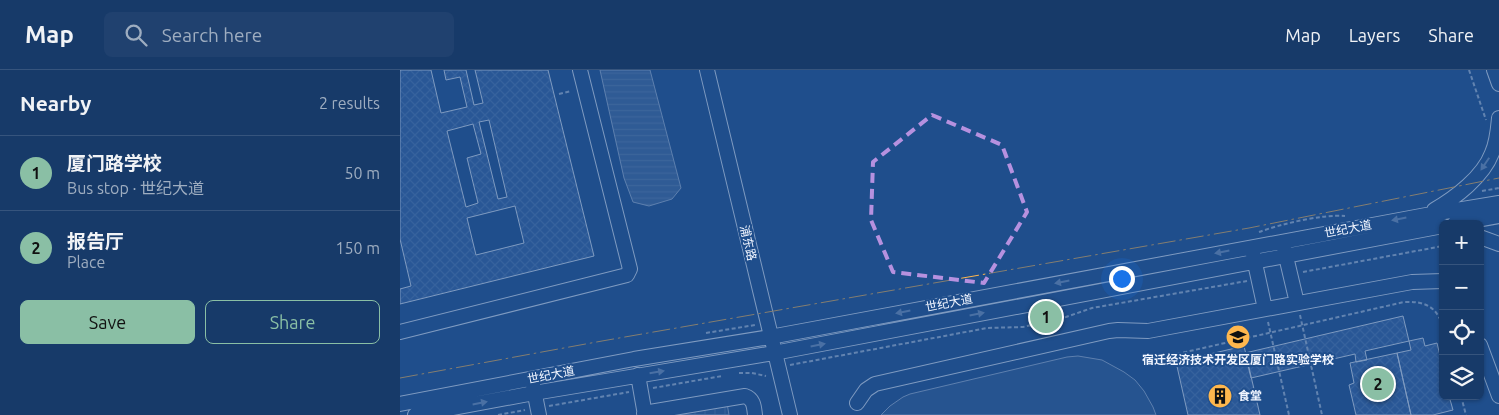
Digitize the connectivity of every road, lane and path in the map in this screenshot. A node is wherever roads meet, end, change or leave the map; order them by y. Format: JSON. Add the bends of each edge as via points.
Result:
{"nodes":[{"id":1,"x":580,"y":70,"type":"edge"},
{"id":2,"x":707,"y":70,"type":"edge"},
{"id":3,"x":1469,"y":70,"type":"edge"},
{"id":4,"x":1494,"y":70,"type":"edge"},
{"id":5,"x":1499,"y":84,"type":"edge"},
{"id":6,"x":1499,"y":118,"type":"edge"},
{"id":7,"x":1494,"y":144,"type":"junction"},
{"id":8,"x":1499,"y":188,"type":"edge"},
{"id":9,"x":1458,"y":195,"type":"junction"},
{"id":10,"x":1499,"y":203,"type":"edge"},
{"id":11,"x":1346,"y":216,"type":"dead end"},
{"id":12,"x":1499,"y":216,"type":"edge"},
{"id":13,"x":1476,"y":220,"type":"edge"},
{"id":14,"x":1435,"y":224,"type":"edge"},
{"id":15,"x":1258,"y":232,"type":"dead end"},
{"id":16,"x":1484,"y":238,"type":"edge"},
{"id":17,"x":1283,"y":241,"type":"junction"},
{"id":18,"x":1499,"y":244,"type":"edge"},
{"id":19,"x":1251,"y":247,"type":"junction"},
{"id":20,"x":1439,"y":247,"type":"edge"},
{"id":21,"x":1286,"y":256,"type":"junction"},
{"id":22,"x":1254,"y":262,"type":"junction"},
{"id":23,"x":1290,"y":274,"type":"junction"},
{"id":24,"x":1259,"y":279,"type":"junction"},
{"id":25,"x":1439,"y":281,"type":"edge"},
{"id":26,"x":1297,"y":303,"type":"junction"},
{"id":27,"x":1265,"y":309,"type":"junction"},
{"id":28,"x":1439,"y":316,"type":"edge"},
{"id":29,"x":1302,"y":325,"type":"junction"},
{"id":30,"x":768,"y":330,"type":"junction"},
{"id":31,"x":400,"y":332,"type":"edge"},
{"id":32,"x":1270,"y":332,"type":"junction"},
{"id":33,"x":704,"y":333,"type":"dead end"},
{"id":34,"x":1177,"y":354,"type":"dead end"},
{"id":35,"x":1484,"y":355,"type":"edge"},
{"id":36,"x":776,"y":360,"type":"junction"},
{"id":37,"x":738,"y":373,"type":"dead end"},
{"id":38,"x":638,"y":375,"type":"junction"},
{"id":39,"x":534,"y":386,"type":"junction"},
{"id":40,"x":1499,"y":396,"type":"edge"},
{"id":41,"x":1462,"y":400,"type":"edge"},
{"id":42,"x":400,"y":404,"type":"edge"},
{"id":43,"x":857,"y":404,"type":"dead end"},
{"id":44,"x":644,"y":414,"type":"edge"},
{"id":45,"x":415,"y":415,"type":"edge"},
{"id":46,"x":539,"y":415,"type":"edge"},
{"id":47,"x":755,"y":415,"type":"edge"},
{"id":48,"x":790,"y":415,"type":"edge"},
{"id":49,"x":1289,"y":415,"type":"edge"},
{"id":50,"x":1322,"y":415,"type":"edge"},
{"id":51,"x":1466,"y":415,"type":"edge"}],
"edges":[{"from":1,"to":31,"type":"street","via":[[630,269],[627,275]]},
{"from":2,"to":30,"type":"street","name":"浦东路"},
{"from":3,"to":7,"type":"path"},
{"from":4,"to":5,"type":"street"},
{"from":6,"to":7,"type":"street"},
{"from":7,"to":9,"type":"street","one_way":true,"via":[[1483,168]]},
{"from":8,"to":9,"type":"path"},
{"from":9,"to":14,"type":"street","via":[[1450,201]]},
{"from":10,"to":14,"type":"street","name":"世纪大道"},
{"from":11,"to":15,"type":"path","via":[[1332,215]]},
{"from":12,"to":13,"type":"street"},
{"from":14,"to":17,"type":"street","name":"世纪大道","one_way":true},
{"from":14,"to":21,"type":"street","name":"世纪大道"},
{"from":16,"to":18,"type":"street"},
{"from":17,"to":19,"type":"street","name":"世纪大道"},
{"from":17,"to":21,"type":"street"},
{"from":19,"to":22,"type":"street"},
{"from":19,"to":30,"type":"street","name":"世纪大道","one_way":true},
{"from":20,"to":23,"type":"path"},
{"from":21,"to":22,"type":"street","name":"世纪大道"},
{"from":21,"to":23,"type":"street"},
{"from":22,"to":24,"type":"street"},
{"from":36,"to":22,"type":"street","name":"世纪大道","one_way":true},
{"from":23,"to":26,"type":"street"},
{"from":24,"to":27,"type":"street"},
{"from":24,"to":36,"type":"path","via":[[1092,308],[1066,318],[1023,327],[987,328]]},
{"from":25,"to":26,"type":"street","via":[[1412,282]]},
{"from":26,"to":27,"type":"street"},
{"from":26,"to":29,"type":"path"},
{"from":27,"to":32,"type":"path"},
{"from":27,"to":43,"type":"street","via":[[1148,331],[1109,331],[894,379],[866,390]]},
{"from":28,"to":29,"type":"path","via":[[1426,304],[1411,302]]},
{"from":29,"to":32,"type":"path"},
{"from":29,"to":50,"type":"path"},
{"from":30,"to":33,"type":"path"},
{"from":30,"to":36,"type":"street","name":"浦东路"},
{"from":30,"to":39,"type":"street","name":"世纪大道","via":[[634,359]]},
{"from":32,"to":34,"type":"path"},
{"from":32,"to":49,"type":"path"},
{"from":35,"to":40,"type":"street"},
{"from":36,"to":37,"type":"path"},
{"from":38,"to":36,"type":"street","name":"世纪大道","one_way":true},
{"from":36,"to":48,"type":"street","name":"浦东路"},
{"from":38,"to":39,"type":"street","name":"世纪大道"},
{"from":38,"to":44,"type":"street"},
{"from":39,"to":42,"type":"street","name":"世纪大道"},
{"from":45,"to":39,"type":"street","name":"世纪大道","one_way":true},
{"from":39,"to":46,"type":"street"},
{"from":41,"to":51,"type":"path"},
{"from":44,"to":47,"type":"street","via":[[745,396],[752,402]]}]}
